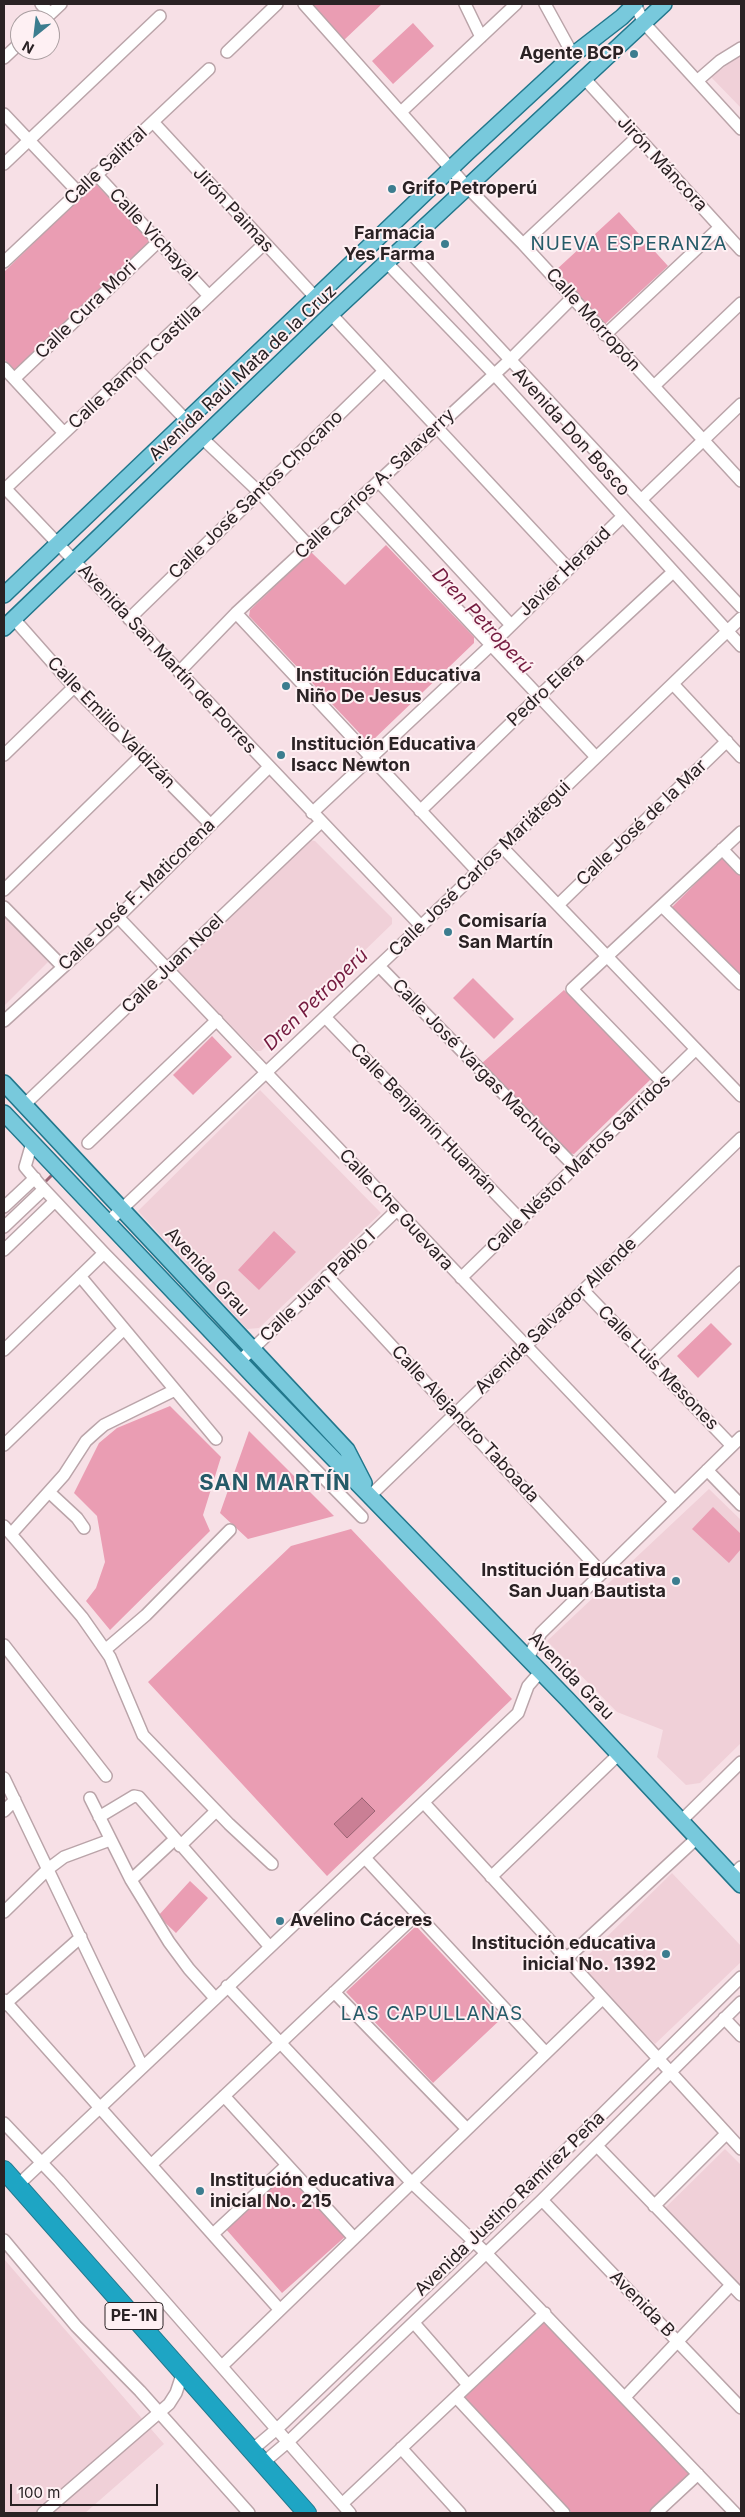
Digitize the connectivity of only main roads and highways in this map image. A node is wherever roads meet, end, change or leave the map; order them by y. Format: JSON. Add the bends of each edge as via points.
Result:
{"nodes":[{"id":1,"x":635,"y":4,"type":"edge"},
{"id":2,"x":664,"y":4,"type":"edge"},
{"id":3,"x":389,"y":228,"type":"junction"},
{"id":4,"x":370,"y":246,"type":"junction"},
{"id":5,"x":405,"y":247,"type":"junction"},
{"id":6,"x":386,"y":262,"type":"junction"},
{"id":7,"x":4,"y":595,"type":"edge"},
{"id":8,"x":9,"y":623,"type":"edge"},
{"id":9,"x":4,"y":1083,"type":"edge"},
{"id":10,"x":4,"y":1114,"type":"edge"},
{"id":11,"x":371,"y":1496,"type":"junction"},
{"id":12,"x":738,"y":1876,"type":"edge"},
{"id":13,"x":4,"y":2170,"type":"edge"},
{"id":14,"x":308,"y":2513,"type":"edge"}],
"edges":[{"from":1,"to":3,"type":"main road","name":"Avenida Raúl Mata de la Cruz","via":[[573,56]]},
{"from":2,"to":5,"type":"main road","name":"Avenida Raúl Mata de la Cruz"},
{"from":3,"to":4,"type":"main road","name":"Avenida Raúl Mata de la Cruz"},
{"from":3,"to":5,"type":"main road","name":"Avenida Don Bosco"},
{"from":4,"to":6,"type":"main road","name":"Avenida Don Bosco"},
{"from":4,"to":7,"type":"main road","name":"Avenida Raúl Mata de la Cruz"},
{"from":5,"to":6,"type":"main road","name":"Avenida Raúl Mata de la Cruz"},
{"from":6,"to":8,"type":"main road","name":"Avenida Raúl Mata de la Cruz"},
{"from":9,"to":11,"type":"main road","name":"Avenida Grau","via":[[347,1450]]},
{"from":10,"to":11,"type":"main road","name":"Avenida Grau"},
{"from":11,"to":12,"type":"main road","name":"Avenida Grau","via":[[697,1838]]},
{"from":13,"to":14,"type":"highway","number":"PE-1N"}]}
